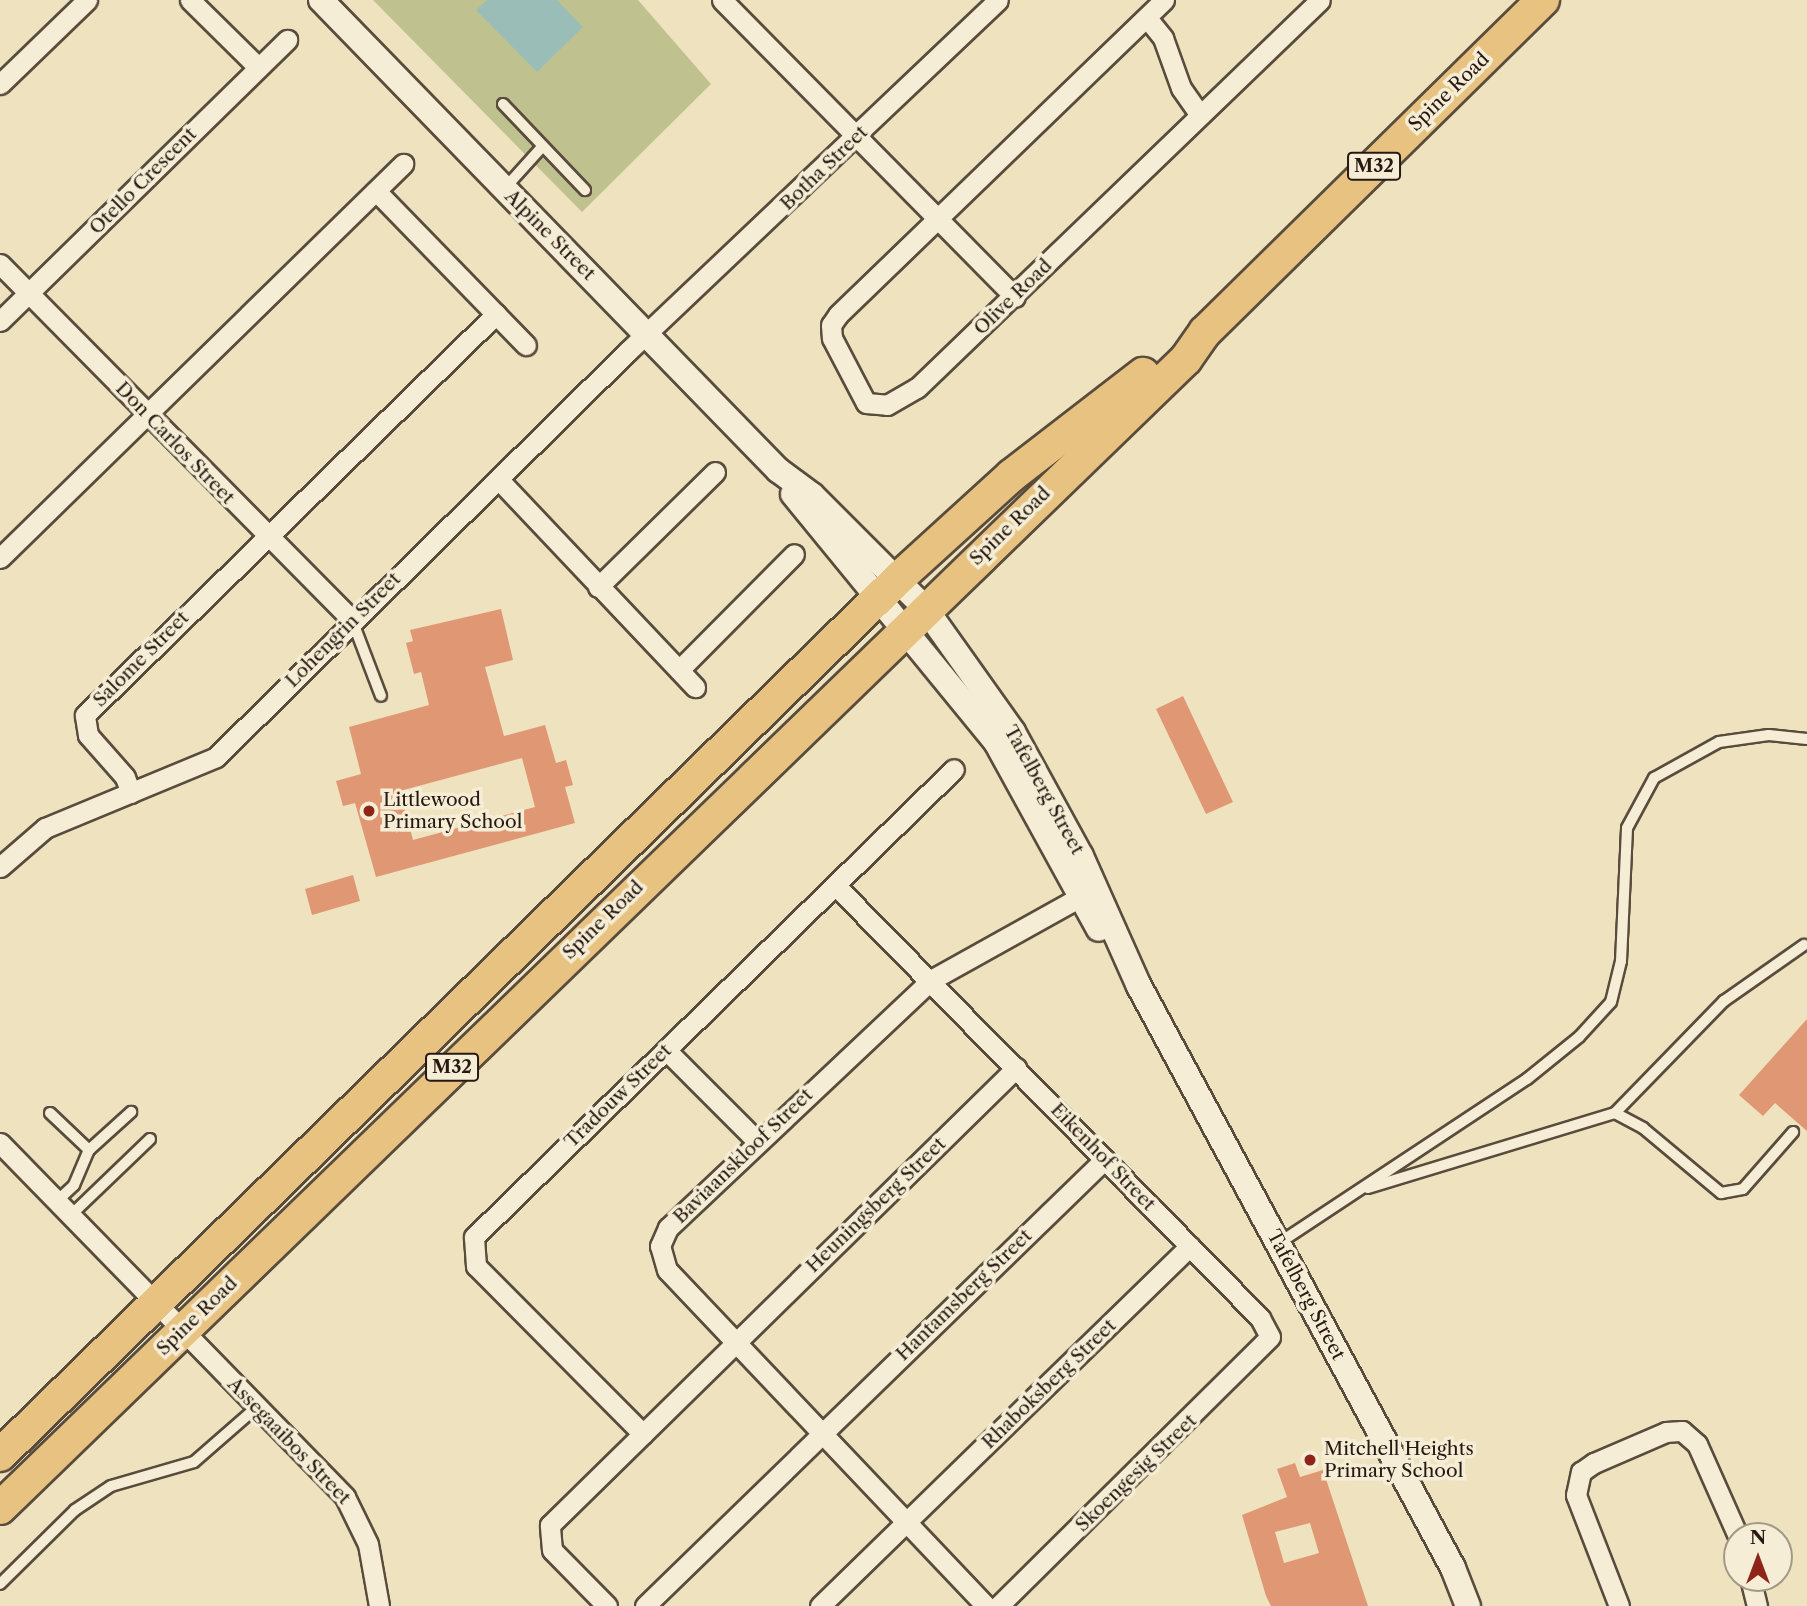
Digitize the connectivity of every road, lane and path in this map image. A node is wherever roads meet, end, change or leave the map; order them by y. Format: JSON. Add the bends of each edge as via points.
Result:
{"nodes":[{"id":1,"x":87,"y":0,"type":"edge"},
{"id":2,"x":190,"y":0,"type":"edge"},
{"id":3,"x":321,"y":0,"type":"edge"},
{"id":4,"x":722,"y":0,"type":"edge"},
{"id":5,"x":998,"y":0,"type":"edge"},
{"id":6,"x":1164,"y":0,"type":"edge"},
{"id":7,"x":1320,"y":0,"type":"edge"},
{"id":8,"x":1543,"y":0,"type":"edge"},
{"id":9,"x":1147,"y":18,"type":"junction"},
{"id":10,"x":286,"y":40,"type":"dead end"},
{"id":11,"x":258,"y":67,"type":"junction"},
{"id":12,"x":0,"y":84,"type":"edge"},
{"id":13,"x":503,"y":104,"type":"dead end"},
{"id":14,"x":1200,"y":115,"type":"junction"},
{"id":15,"x":856,"y":137,"type":"junction"},
{"id":16,"x":542,"y":147,"type":"junction"},
{"id":17,"x":403,"y":164,"type":"dead end"},
{"id":18,"x":504,"y":189,"type":"junction"},
{"id":19,"x":585,"y":190,"type":"dead end"},
{"id":20,"x":376,"y":191,"type":"junction"},
{"id":21,"x":937,"y":217,"type":"junction"},
{"id":22,"x":0,"y":264,"type":"edge"},
{"id":23,"x":27,"y":295,"type":"junction"},
{"id":24,"x":1015,"y":297,"type":"junction"},
{"id":25,"x":496,"y":314,"type":"junction"},
{"id":26,"x":0,"y":321,"type":"edge"},
{"id":27,"x":1205,"y":332,"type":"junction"},
{"id":28,"x":650,"y":336,"type":"junction"},
{"id":29,"x":526,"y":345,"type":"dead end"},
{"id":30,"x":148,"y":414,"type":"junction"},
{"id":31,"x":715,"y":472,"type":"dead end"},
{"id":32,"x":500,"y":481,"type":"junction"},
{"id":33,"x":265,"y":538,"type":"junction"},
{"id":34,"x":794,"y":554,"type":"dead end"},
{"id":35,"x":0,"y":558,"type":"edge"},
{"id":36,"x":598,"y":587,"type":"junction"},
{"id":37,"x":889,"y":588,"type":"junction"},
{"id":38,"x":915,"y":617,"type":"junction"},
{"id":39,"x":352,"y":620,"type":"junction"},
{"id":40,"x":679,"y":670,"type":"junction"},
{"id":41,"x":695,"y":687,"type":"dead end"},
{"id":42,"x":381,"y":696,"type":"dead end"},
{"id":43,"x":1807,"y":739,"type":"edge"},
{"id":44,"x":954,"y":769,"type":"dead end"},
{"id":45,"x":131,"y":793,"type":"junction"},
{"id":46,"x":0,"y":867,"type":"edge"},
{"id":47,"x":835,"y":885,"type":"junction"},
{"id":48,"x":1087,"y":893,"type":"junction"},
{"id":49,"x":1804,"y":945,"type":"dead end"},
{"id":50,"x":931,"y":980,"type":"junction"},
{"id":51,"x":666,"y":1050,"type":"junction"},
{"id":52,"x":1016,"y":1068,"type":"junction"},
{"id":53,"x":131,"y":1112,"type":"dead end"},
{"id":54,"x":50,"y":1113,"type":"dead end"},
{"id":55,"x":1615,"y":1113,"type":"junction"},
{"id":56,"x":1793,"y":1132,"type":"dead end"},
{"id":57,"x":150,"y":1139,"type":"dead end"},
{"id":58,"x":757,"y":1142,"type":"junction"},
{"id":59,"x":0,"y":1143,"type":"edge"},
{"id":60,"x":89,"y":1150,"type":"junction"},
{"id":61,"x":1105,"y":1159,"type":"junction"},
{"id":62,"x":1361,"y":1190,"type":"junction"},
{"id":63,"x":63,"y":1209,"type":"junction"},
{"id":64,"x":1278,"y":1243,"type":"junction"},
{"id":65,"x":1190,"y":1246,"type":"junction"},
{"id":66,"x":156,"y":1303,"type":"junction"},
{"id":67,"x":182,"y":1331,"type":"junction"},
{"id":68,"x":1270,"y":1337,"type":"joint"},
{"id":69,"x":736,"y":1341,"type":"junction"},
{"id":70,"x":257,"y":1407,"type":"junction"},
{"id":71,"x":824,"y":1431,"type":"junction"},
{"id":72,"x":643,"y":1434,"type":"junction"},
{"id":73,"x":0,"y":1455,"type":"edge"},
{"id":74,"x":0,"y":1508,"type":"edge"},
{"id":75,"x":909,"y":1521,"type":"junction"},
{"id":76,"x":1732,"y":1522,"type":"edge"},
{"id":77,"x":0,"y":1584,"type":"edge"},
{"id":78,"x":379,"y":1606,"type":"edge"},
{"id":79,"x":607,"y":1606,"type":"edge"},
{"id":80,"x":645,"y":1606,"type":"edge"},
{"id":81,"x":820,"y":1606,"type":"edge"},
{"id":82,"x":986,"y":1606,"type":"edge"},
{"id":83,"x":998,"y":1606,"type":"edge"},
{"id":84,"x":1468,"y":1606,"type":"edge"},
{"id":85,"x":1619,"y":1606,"type":"edge"}],
"edges":[{"from":1,"to":12,"type":"street"},
{"from":2,"to":11,"type":"street"},
{"from":3,"to":18,"type":"street","name":"Alpine Street"},
{"from":4,"to":15,"type":"street"},
{"from":5,"to":15,"type":"street","name":"Botha Street"},
{"from":6,"to":9,"type":"street"},
{"from":7,"to":14,"type":"street","name":"Olive Road"},
{"from":8,"to":27,"type":"main road","name":"Spine Road","number":"M32"},
{"from":9,"to":14,"type":"street","via":[[1163,38],[1181,88]]},
{"from":9,"to":21,"type":"street"},
{"from":10,"to":11,"type":"street","name":"Otello Crescent"},
{"from":11,"to":23,"type":"street","name":"Otello Crescent"},
{"from":13,"to":16,"type":"lane"},
{"from":14,"to":24,"type":"street","name":"Olive Road"},
{"from":15,"to":21,"type":"street"},
{"from":15,"to":28,"type":"street","name":"Botha Street"},
{"from":16,"to":18,"type":"lane"},
{"from":16,"to":19,"type":"lane"},
{"from":17,"to":20,"type":"street"},
{"from":18,"to":28,"type":"street","name":"Alpine Street"},
{"from":20,"to":25,"type":"street"},
{"from":20,"to":30,"type":"street"},
{"from":21,"to":24,"type":"street"},
{"from":21,"to":24,"type":"street","name":"Olive Road","via":[[831,325],[866,402],[887,405],[917,388]]},
{"from":22,"to":23,"type":"street","name":"Don Carlos Street"},
{"from":23,"to":26,"type":"street","name":"Otello Crescent"},
{"from":23,"to":30,"type":"street","name":"Don Carlos Street"},
{"from":25,"to":29,"type":"street"},
{"from":25,"to":33,"type":"street"},
{"from":27,"to":37,"type":"main road","name":"Spine Road","number":"M32","via":[[1011,476]]},
{"from":27,"to":38,"type":"main road","name":"Spine Road","number":"M32","via":[[1186,359]]},
{"from":28,"to":32,"type":"street","name":"Lohengrin Street"},
{"from":28,"to":37,"type":"street","name":"Alpine Street"},
{"from":30,"to":33,"type":"street","name":"Don Carlos Street"},
{"from":30,"to":35,"type":"street"},
{"from":31,"to":36,"type":"street"},
{"from":32,"to":36,"type":"street"},
{"from":32,"to":39,"type":"street","name":"Lohengrin Street"},
{"from":33,"to":39,"type":"street","name":"Don Carlos Street"},
{"from":33,"to":45,"type":"street","name":"Salome Street","via":[[85,715],[88,735],[125,777]]},
{"from":34,"to":40,"type":"street"},
{"from":36,"to":40,"type":"street"},
{"from":37,"to":38,"type":"street","name":"Tafelberg Street"},
{"from":37,"to":66,"type":"main road","name":"Spine Road","number":"M32"},
{"from":38,"to":48,"type":"street","name":"Tafelberg Street"},
{"from":38,"to":67,"type":"main road","name":"Spine Road","number":"M32"},
{"from":39,"to":42,"type":"lane"},
{"from":39,"to":45,"type":"street","name":"Lohengrin Street","via":[[216,757]]},
{"from":40,"to":41,"type":"street"},
{"from":43,"to":62,"type":"lane","via":[[1769,735],[1719,741],[1654,778],[1627,828],[1621,961],[1611,1002],[1579,1037],[1527,1079]]},
{"from":44,"to":47,"type":"street","name":"Tradouw Street"},
{"from":45,"to":46,"type":"street","name":"Lohengrin Street","via":[[45,828]]},
{"from":47,"to":50,"type":"street","name":"Eikenhof Street"},
{"from":47,"to":51,"type":"street","name":"Tradouw Street"},
{"from":48,"to":50,"type":"street","name":"Baviaanskloof Street"},
{"from":48,"to":64,"type":"street","name":"Tafelberg Street","via":[[1127,976],[1139,986]]},
{"from":49,"to":55,"type":"lane","via":[[1724,1002]]},
{"from":50,"to":52,"type":"street","name":"Eikenhof Street"},
{"from":50,"to":58,"type":"street","name":"Baviaanskloof Street"},
{"from":51,"to":58,"type":"street"},
{"from":51,"to":72,"type":"street","name":"Tradouw Street","via":[[485,1226],[471,1246],[476,1266]]},
{"from":52,"to":61,"type":"street","name":"Eikenhof Street"},
{"from":52,"to":69,"type":"street","name":"Heuningsberg Street"},
{"from":53,"to":60,"type":"lane"},
{"from":54,"to":60,"type":"lane"},
{"from":55,"to":56,"type":"lane","via":[[1643,1128],[1721,1193],[1743,1189]]},
{"from":55,"to":62,"type":"lane"},
{"from":57,"to":63,"type":"lane"},
{"from":58,"to":69,"type":"street","name":"Baviaanskloof Street","via":[[668,1228],[660,1246],[667,1270]]},
{"from":59,"to":63,"type":"street","name":"Assegaaibos Street"},
{"from":60,"to":63,"type":"lane"},
{"from":61,"to":65,"type":"street","name":"Eikenhof Street"},
{"from":61,"to":71,"type":"street","name":"Hantamsberg Street"},
{"from":62,"to":64,"type":"lane"},
{"from":63,"to":66,"type":"street","name":"Assegaaibos Street"},
{"from":64,"to":84,"type":"street","name":"Tafelberg Street","via":[[1453,1567]]},
{"from":65,"to":68,"type":"street","name":"Eikenhof Street","via":[[1260,1318]]},
{"from":65,"to":75,"type":"street","name":"Rhaboksberg Street"},
{"from":66,"to":67,"type":"street","name":"Assegaaibos Street"},
{"from":66,"to":73,"type":"main road","name":"Spine Road","number":"M32"},
{"from":67,"to":70,"type":"street","name":"Assegaaibos Street"},
{"from":67,"to":74,"type":"main road","name":"Spine Road","number":"M32"},
{"from":68,"to":83,"type":"street","name":"Skoengesig Street"},
{"from":69,"to":71,"type":"street","name":"Baviaanskloof Street"},
{"from":69,"to":72,"type":"street","name":"Heuningsberg Street"},
{"from":70,"to":77,"type":"lane","via":[[194,1462],[111,1486],[75,1510]]},
{"from":70,"to":78,"type":"street","name":"Assegaaibos Street","via":[[355,1510]]},
{"from":71,"to":75,"type":"street","name":"Baviaanskloof Street"},
{"from":71,"to":80,"type":"street","name":"Hantamsberg Street"},
{"from":72,"to":79,"type":"street","name":"Heuningsberg Street","via":[[556,1518],[548,1536],[552,1550]]},
{"from":75,"to":81,"type":"street","name":"Rhaboksberg Street"},
{"from":75,"to":82,"type":"street","name":"Baviaanskloof Street"},
{"from":76,"to":85,"type":"street","via":[[1697,1444],[1682,1431],[1666,1432],[1581,1472],[1576,1495]]}]}
